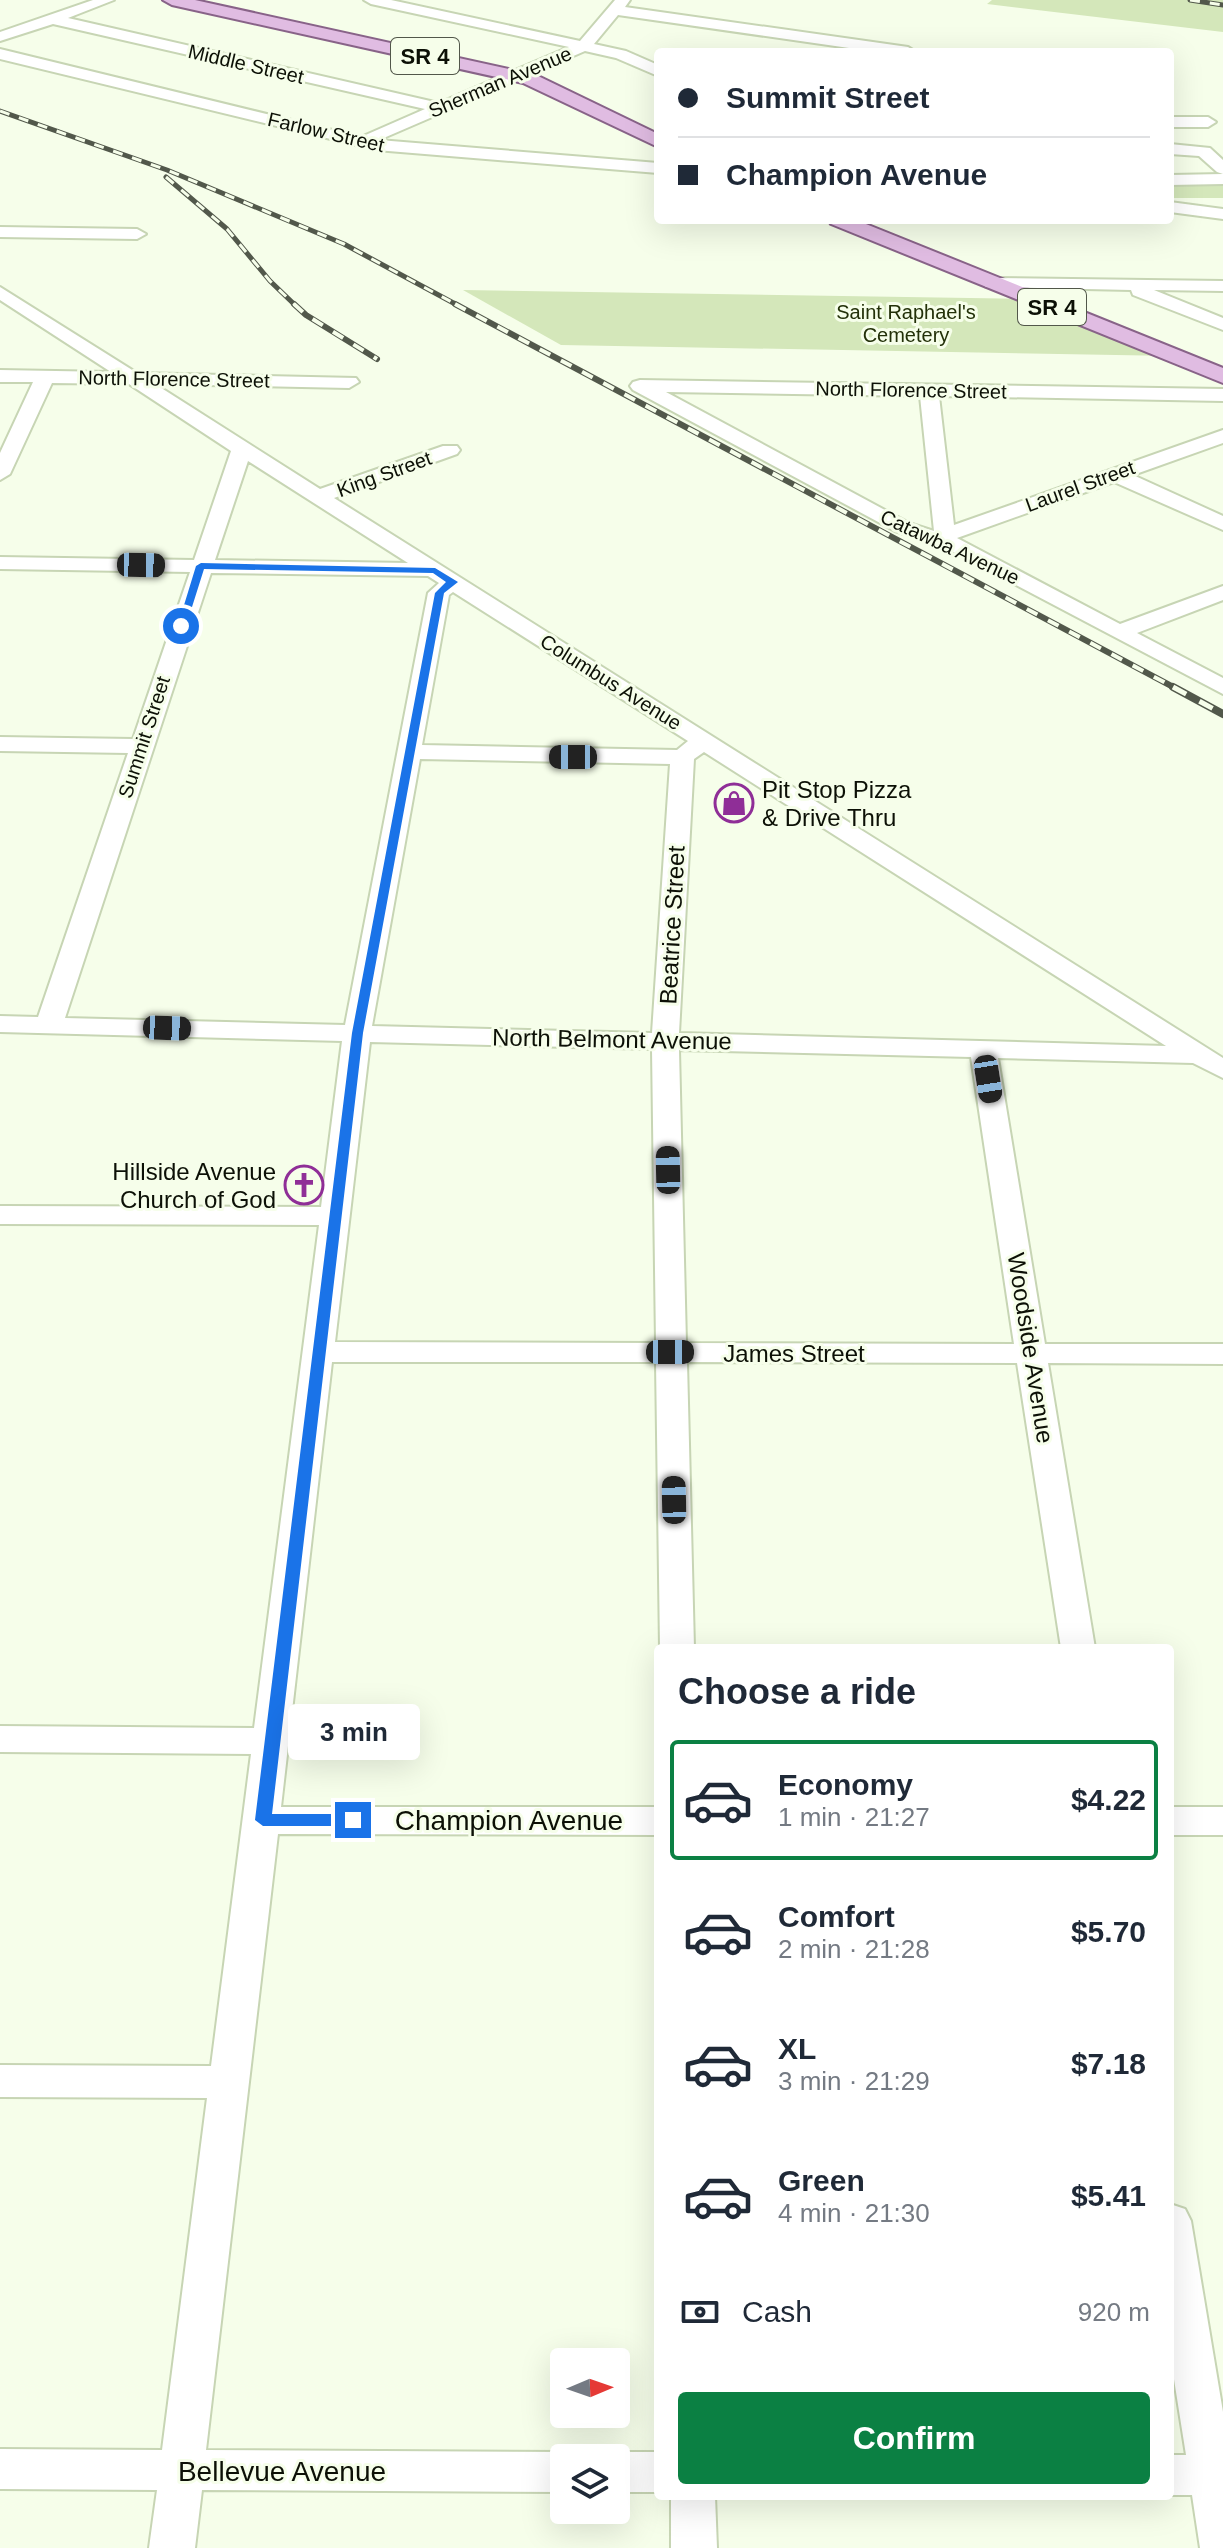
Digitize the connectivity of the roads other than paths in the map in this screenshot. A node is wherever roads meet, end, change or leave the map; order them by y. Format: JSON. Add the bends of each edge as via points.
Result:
{"nodes":[{"id":1,"x":107,"y":0,"type":"edge"},
{"id":2,"x":371,"y":0,"type":"edge"},
{"id":3,"x":179,"y":1,"type":"edge"},
{"id":4,"x":619,"y":5,"type":"edge"},
{"id":5,"x":51,"y":19,"type":"junction"},
{"id":6,"x":0,"y":37,"type":"edge"},
{"id":7,"x":584,"y":46,"type":"junction"},
{"id":8,"x":883,"y":48,"type":"edge"},
{"id":9,"x":0,"y":54,"type":"edge"},
{"id":10,"x":654,"y":69,"type":"edge"},
{"id":11,"x":516,"y":76,"type":"junction"},
{"id":12,"x":441,"y":108,"type":"junction"},
{"id":13,"x":1174,"y":122,"type":"edge"},
{"id":14,"x":1208,"y":122,"type":"dead end"},
{"id":15,"x":654,"y":139,"type":"edge"},
{"id":16,"x":361,"y":142,"type":"junction"},
{"id":17,"x":1174,"y":149,"type":"edge"},
{"id":18,"x":654,"y":168,"type":"edge"},
{"id":19,"x":1223,"y":169,"type":"edge"},
{"id":20,"x":1223,"y":179,"type":"edge"},
{"id":21,"x":1174,"y":180,"type":"edge"},
{"id":22,"x":1174,"y":208,"type":"edge"},
{"id":23,"x":1223,"y":214,"type":"edge"},
{"id":24,"x":848,"y":224,"type":"edge"},
{"id":25,"x":0,"y":232,"type":"edge"},
{"id":26,"x":137,"y":234,"type":"dead end"},
{"id":27,"x":992,"y":283,"type":"junction"},
{"id":28,"x":1120,"y":284,"type":"junction"},
{"id":29,"x":1223,"y":286,"type":"edge"},
{"id":30,"x":0,"y":292,"type":"edge"},
{"id":31,"x":1223,"y":324,"type":"edge"},
{"id":32,"x":0,"y":376,"type":"edge"},
{"id":33,"x":1223,"y":376,"type":"edge"},
{"id":34,"x":45,"y":377,"type":"junction"},
{"id":35,"x":134,"y":378,"type":"junction"},
{"id":36,"x":349,"y":382,"type":"dead end"},
{"id":37,"x":929,"y":390,"type":"junction"},
{"id":38,"x":1223,"y":395,"type":"edge"},
{"id":39,"x":677,"y":406,"type":"joint"},
{"id":40,"x":1223,"y":436,"type":"edge"},
{"id":41,"x":242,"y":449,"type":"junction"},
{"id":42,"x":450,"y":450,"type":"dead end"},
{"id":43,"x":0,"y":474,"type":"edge"},
{"id":44,"x":1114,"y":474,"type":"junction"},
{"id":45,"x":318,"y":497,"type":"junction"},
{"id":46,"x":1223,"y":524,"type":"edge"},
{"id":47,"x":942,"y":537,"type":"junction"},
{"id":48,"x":0,"y":563,"type":"edge"},
{"id":49,"x":201,"y":566,"type":"junction"},
{"id":50,"x":444,"y":576,"type":"junction"},
{"id":51,"x":1223,"y":592,"type":"edge"},
{"id":52,"x":1119,"y":632,"type":"junction"},
{"id":53,"x":1223,"y":687,"type":"edge"},
{"id":54,"x":5,"y":744,"type":"edge"},
{"id":55,"x":141,"y":746,"type":"junction"},
{"id":56,"x":693,"y":749,"type":"junction"},
{"id":57,"x":411,"y":752,"type":"junction"},
{"id":58,"x":0,"y":767,"type":"edge"},
{"id":59,"x":0,"y":1024,"type":"edge"},
{"id":60,"x":49,"y":1025,"type":"junction"},
{"id":61,"x":357,"y":1033,"type":"junction"},
{"id":62,"x":665,"y":1040,"type":"junction"},
{"id":63,"x":983,"y":1049,"type":"junction"},
{"id":64,"x":1211,"y":1055,"type":"edge"},
{"id":65,"x":1223,"y":1070,"type":"edge"},
{"id":66,"x":0,"y":1215,"type":"edge"},
{"id":67,"x":333,"y":1216,"type":"junction"},
{"id":68,"x":317,"y":1352,"type":"junction"},
{"id":69,"x":670,"y":1352,"type":"junction"},
{"id":70,"x":1032,"y":1354,"type":"junction"},
{"id":71,"x":1223,"y":1354,"type":"edge"},
{"id":72,"x":677,"y":1644,"type":"edge"},
{"id":73,"x":1077,"y":1644,"type":"edge"},
{"id":74,"x":0,"y":1739,"type":"edge"},
{"id":75,"x":271,"y":1741,"type":"junction"},
{"id":76,"x":263,"y":1820,"type":"junction"},
{"id":77,"x":654,"y":1821,"type":"edge"},
{"id":78,"x":1174,"y":1821,"type":"edge"},
{"id":79,"x":1223,"y":1821,"type":"edge"},
{"id":80,"x":0,"y":2081,"type":"edge"},
{"id":81,"x":229,"y":2082,"type":"junction"},
{"id":82,"x":1174,"y":2254,"type":"edge"},
{"id":83,"x":0,"y":2469,"type":"edge"},
{"id":84,"x":182,"y":2470,"type":"junction"},
{"id":85,"x":550,"y":2472,"type":"edge"},
{"id":86,"x":630,"y":2472,"type":"edge"},
{"id":87,"x":654,"y":2472,"type":"edge"},
{"id":88,"x":1201,"y":2475,"type":"edge"},
{"id":89,"x":693,"y":2500,"type":"edge"},
{"id":90,"x":172,"y":2548,"type":"edge"},
{"id":91,"x":694,"y":2548,"type":"edge"},
{"id":92,"x":1223,"y":2548,"type":"edge"}],
"edges":[{"from":1,"to":5,"type":"street"},
{"from":2,"to":7,"type":"street"},
{"from":3,"to":11,"type":"main road","number":"SR 4"},
{"from":4,"to":7,"type":"street","name":"Sherman Avenue"},
{"from":4,"to":8,"type":"street"},
{"from":5,"to":6,"type":"street"},
{"from":5,"to":12,"type":"street","name":"Middle Street"},
{"from":7,"to":10,"type":"street","via":[[621,54]]},
{"from":7,"to":11,"type":"street","name":"Sherman Avenue"},
{"from":9,"to":16,"type":"street","name":"Farlow Street"},
{"from":11,"to":12,"type":"street","name":"Sherman Avenue"},
{"from":11,"to":15,"type":"main road","number":"SR 4"},
{"from":12,"to":16,"type":"street","name":"Sherman Avenue"},
{"from":13,"to":14,"type":"street"},
{"from":16,"to":18,"type":"street","name":"Farlow Street"},
{"from":17,"to":19,"type":"street","via":[[1204,151]]},
{"from":20,"to":21,"type":"street"},
{"from":22,"to":23,"type":"street"},
{"from":24,"to":27,"type":"main road","number":"SR 4"},
{"from":25,"to":26,"type":"street"},
{"from":27,"to":28,"type":"street"},
{"from":27,"to":33,"type":"main road","number":"SR 4"},
{"from":28,"to":29,"type":"street"},
{"from":28,"to":31,"type":"street"},
{"from":30,"to":35,"type":"street","name":"Columbus Avenue"},
{"from":32,"to":34,"type":"street","name":"North Florence Street"},
{"from":34,"to":35,"type":"street","name":"North Florence Street"},
{"from":34,"to":43,"type":"street"},
{"from":35,"to":36,"type":"street","name":"North Florence Street"},
{"from":35,"to":41,"type":"street","name":"Columbus Avenue"},
{"from":37,"to":38,"type":"street","name":"North Florence Street"},
{"from":37,"to":39,"type":"street","name":"North Florence Street","via":[[640,386]]},
{"from":37,"to":47,"type":"street"},
{"from":39,"to":47,"type":"street","name":"Catawba Avenue","via":[[902,527]]},
{"from":40,"to":44,"type":"street","name":"Laurel Street"},
{"from":41,"to":45,"type":"street","name":"Columbus Avenue"},
{"from":41,"to":49,"type":"street","name":"Summit Street"},
{"from":42,"to":45,"type":"street","name":"King Street"},
{"from":44,"to":46,"type":"street"},
{"from":44,"to":47,"type":"street","name":"Laurel Street"},
{"from":45,"to":50,"type":"street","name":"Columbus Avenue"},
{"from":47,"to":52,"type":"street","name":"Catawba Avenue"},
{"from":48,"to":49,"type":"street"},
{"from":49,"to":50,"type":"street"},
{"from":49,"to":55,"type":"street","name":"Summit Street"},
{"from":50,"to":56,"type":"street","name":"Columbus Avenue"},
{"from":50,"to":57,"type":"street"},
{"from":51,"to":52,"type":"street"},
{"from":52,"to":53,"type":"street","name":"Catawba Avenue"},
{"from":54,"to":55,"type":"street"},
{"from":54,"to":58,"type":"street"},
{"from":55,"to":60,"type":"street","name":"Summit Street"},
{"from":56,"to":57,"type":"street"},
{"from":56,"to":62,"type":"street","name":"Beatrice Street"},
{"from":56,"to":64,"type":"street","name":"Columbus Avenue"},
{"from":57,"to":61,"type":"street"},
{"from":59,"to":60,"type":"street","name":"North Belmont Avenue"},
{"from":60,"to":61,"type":"street","name":"North Belmont Avenue"},
{"from":61,"to":62,"type":"street","name":"North Belmont Avenue"},
{"from":61,"to":67,"type":"street"},
{"from":62,"to":63,"type":"street","name":"North Belmont Avenue"},
{"from":62,"to":69,"type":"street","name":"Beatrice Street"},
{"from":63,"to":64,"type":"street","name":"North Belmont Avenue"},
{"from":63,"to":70,"type":"street","name":"Woodside Avenue"},
{"from":64,"to":65,"type":"street","name":"Columbus Avenue"},
{"from":66,"to":67,"type":"street"},
{"from":67,"to":68,"type":"street"},
{"from":68,"to":69,"type":"street","name":"James Street"},
{"from":68,"to":75,"type":"street"},
{"from":69,"to":70,"type":"street","name":"James Street"},
{"from":69,"to":72,"type":"street","name":"Beatrice Street"},
{"from":70,"to":71,"type":"street","name":"James Street"},
{"from":70,"to":73,"type":"street","name":"Woodside Avenue"},
{"from":74,"to":75,"type":"street"},
{"from":75,"to":76,"type":"street"},
{"from":76,"to":77,"type":"street","name":"Champion Avenue"},
{"from":76,"to":81,"type":"street"},
{"from":78,"to":79,"type":"street"},
{"from":80,"to":81,"type":"street"},
{"from":81,"to":84,"type":"street"},
{"from":82,"to":88,"type":"street"},
{"from":83,"to":84,"type":"street","name":"Bellevue Avenue"},
{"from":84,"to":85,"type":"street","name":"Bellevue Avenue"},
{"from":84,"to":90,"type":"street"},
{"from":86,"to":87,"type":"street"},
{"from":88,"to":92,"type":"street"},
{"from":89,"to":91,"type":"street"}]}
